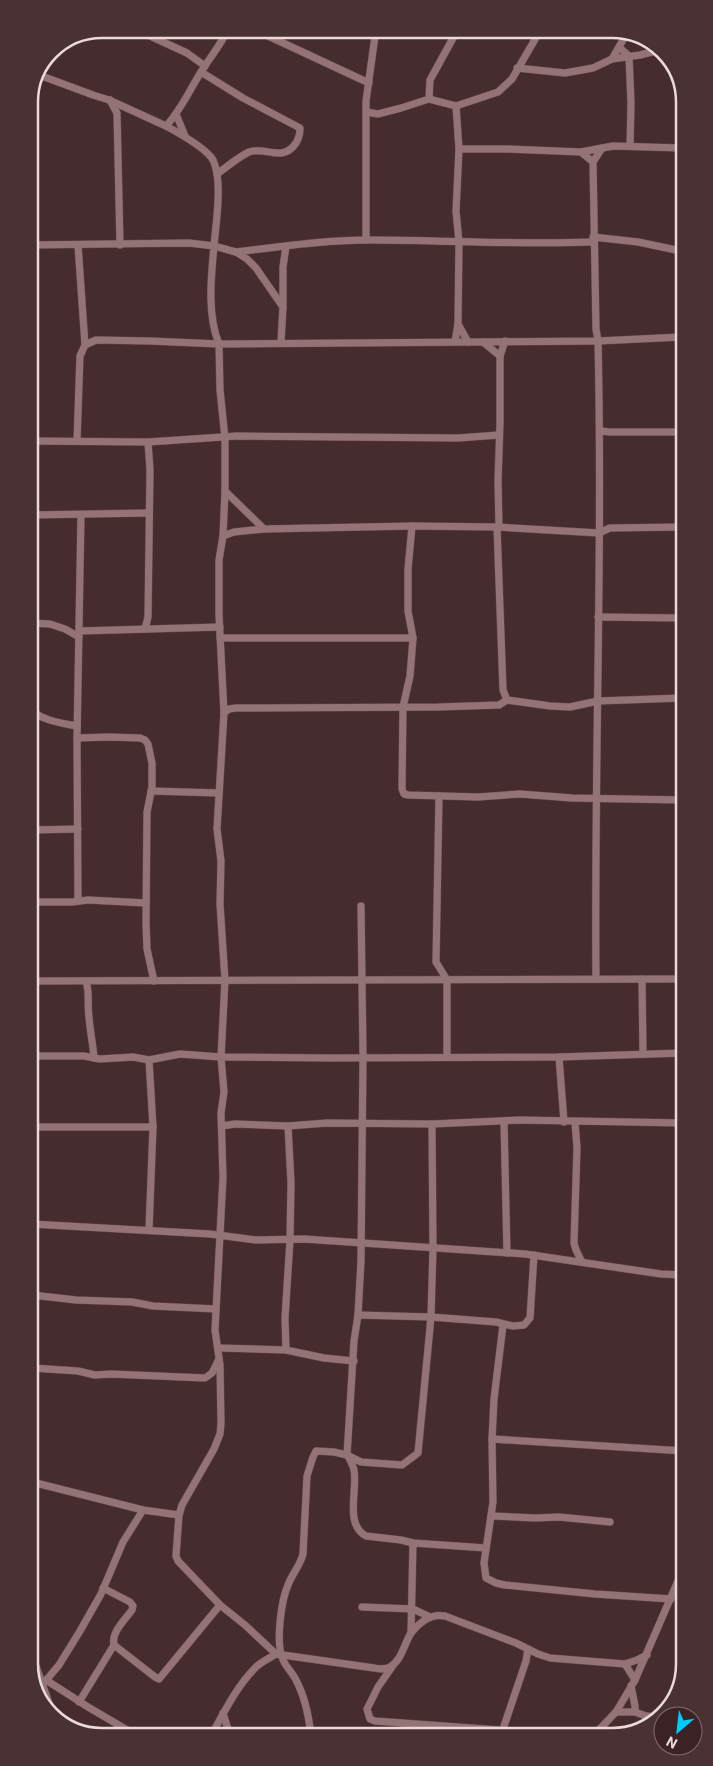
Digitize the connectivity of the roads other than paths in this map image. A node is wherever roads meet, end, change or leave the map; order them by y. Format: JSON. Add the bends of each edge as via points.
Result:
{"nodes":[{"id":1,"x":152,"y":37,"type":"edge"},
{"id":2,"x":224,"y":37,"type":"edge"},
{"id":3,"x":271,"y":37,"type":"edge"},
{"id":4,"x":375,"y":38,"type":"edge"},
{"id":5,"x":453,"y":38,"type":"edge"},
{"id":6,"x":536,"y":38,"type":"edge"},
{"id":7,"x":623,"y":39,"type":"edge"},
{"id":8,"x":619,"y":47,"type":"junction"},
{"id":9,"x":652,"y":52,"type":"edge"},
{"id":10,"x":629,"y":56,"type":"junction"},
{"id":11,"x":612,"y":59,"type":"junction"},
{"id":12,"x":517,"y":68,"type":"junction"},
{"id":13,"x":203,"y":69,"type":"junction"},
{"id":14,"x":42,"y":76,"type":"edge"},
{"id":15,"x":369,"y":84,"type":"junction"},
{"id":16,"x":429,"y":99,"type":"junction"},
{"id":17,"x":110,"y":100,"type":"junction"},
{"id":18,"x":456,"y":106,"type":"junction"},
{"id":19,"x":126,"y":107,"type":"junction"},
{"id":20,"x":366,"y":112,"type":"junction"},
{"id":21,"x":117,"y":113,"type":"junction"},
{"id":22,"x":176,"y":114,"type":"junction"},
{"id":23,"x":166,"y":126,"type":"junction"},
{"id":24,"x":186,"y":137,"type":"junction"},
{"id":25,"x":630,"y":146,"type":"junction"},
{"id":26,"x":602,"y":148,"type":"junction"},
{"id":27,"x":676,"y":148,"type":"edge"},
{"id":28,"x":459,"y":149,"type":"junction"},
{"id":29,"x":581,"y":152,"type":"junction"},
{"id":30,"x":592,"y":162,"type":"junction"},
{"id":31,"x":217,"y":174,"type":"junction"},
{"id":32,"x":593,"y":239,"type":"junction"},
{"id":33,"x":366,"y":240,"type":"junction"},
{"id":34,"x":459,"y":242,"type":"junction"},
{"id":35,"x":38,"y":245,"type":"edge"},
{"id":36,"x":78,"y":245,"type":"junction"},
{"id":37,"x":120,"y":245,"type":"junction"},
{"id":38,"x":214,"y":246,"type":"junction"},
{"id":39,"x":286,"y":246,"type":"junction"},
{"id":40,"x":676,"y":250,"type":"edge"},
{"id":41,"x":236,"y":252,"type":"junction"},
{"id":42,"x":283,"y":307,"type":"junction"},
{"id":43,"x":458,"y":324,"type":"junction"},
{"id":44,"x":676,"y":338,"type":"edge"},
{"id":45,"x":598,"y":340,"type":"junction"},
{"id":46,"x":505,"y":341,"type":"junction"},
{"id":47,"x":281,"y":342,"type":"junction"},
{"id":48,"x":456,"y":342,"type":"junction"},
{"id":49,"x":468,"y":342,"type":"junction"},
{"id":50,"x":483,"y":342,"type":"junction"},
{"id":51,"x":85,"y":344,"type":"junction"},
{"id":52,"x":219,"y":344,"type":"junction"},
{"id":53,"x":500,"y":356,"type":"junction"},
{"id":54,"x":600,"y":430,"type":"junction"},
{"id":55,"x":676,"y":432,"type":"edge"},
{"id":56,"x":499,"y":435,"type":"junction"},
{"id":57,"x":225,"y":438,"type":"junction"},
{"id":58,"x":38,"y":441,"type":"edge"},
{"id":59,"x":77,"y":441,"type":"junction"},
{"id":60,"x":148,"y":442,"type":"junction"},
{"id":61,"x":226,"y":491,"type":"junction"},
{"id":62,"x":150,"y":513,"type":"junction"},
{"id":63,"x":38,"y":515,"type":"edge"},
{"id":64,"x":81,"y":515,"type":"junction"},
{"id":65,"x":412,"y":526,"type":"junction"},
{"id":66,"x":498,"y":527,"type":"junction"},
{"id":67,"x":676,"y":527,"type":"edge"},
{"id":68,"x":264,"y":529,"type":"junction"},
{"id":69,"x":599,"y":533,"type":"junction"},
{"id":70,"x":224,"y":536,"type":"junction"},
{"id":71,"x":598,"y":617,"type":"junction"},
{"id":72,"x":676,"y":618,"type":"edge"},
{"id":73,"x":38,"y":623,"type":"edge"},
{"id":74,"x":220,"y":627,"type":"junction"},
{"id":75,"x":145,"y":629,"type":"junction"},
{"id":76,"x":79,"y":634,"type":"junction"},
{"id":77,"x":220,"y":638,"type":"junction"},
{"id":78,"x":413,"y":638,"type":"junction"},
{"id":79,"x":504,"y":690,"type":"junction"},
{"id":80,"x":676,"y":698,"type":"edge"},
{"id":81,"x":507,"y":700,"type":"junction"},
{"id":82,"x":598,"y":701,"type":"junction"},
{"id":83,"x":490,"y":704,"type":"junction"},
{"id":84,"x":403,"y":707,"type":"junction"},
{"id":85,"x":224,"y":713,"type":"junction"},
{"id":86,"x":38,"y":716,"type":"edge"},
{"id":87,"x":77,"y":726,"type":"junction"},
{"id":88,"x":77,"y":738,"type":"junction"},
{"id":89,"x":151,"y":791,"type":"junction"},
{"id":90,"x":219,"y":793,"type":"junction"},
{"id":91,"x":439,"y":796,"type":"junction"},
{"id":92,"x":597,"y":798,"type":"junction"},
{"id":93,"x":676,"y":800,"type":"edge"},
{"id":94,"x":78,"y":829,"type":"junction"},
{"id":95,"x":38,"y":830,"type":"edge"},
{"id":96,"x":78,"y":901,"type":"junction"},
{"id":97,"x":37,"y":902,"type":"edge"},
{"id":98,"x":146,"y":903,"type":"junction"},
{"id":99,"x":361,"y":906,"type":"dead end"},
{"id":100,"x":361,"y":979,"type":"junction"},
{"id":101,"x":596,"y":979,"type":"junction"},
{"id":102,"x":642,"y":979,"type":"junction"},
{"id":103,"x":676,"y":979,"type":"edge"},
{"id":104,"x":225,"y":980,"type":"junction"},
{"id":105,"x":447,"y":980,"type":"junction"},
{"id":106,"x":37,"y":981,"type":"edge"},
{"id":107,"x":154,"y":981,"type":"junction"},
{"id":108,"x":87,"y":984,"type":"junction"},
{"id":109,"x":676,"y":1053,"type":"edge"},
{"id":110,"x":643,"y":1054,"type":"junction"},
{"id":111,"x":37,"y":1056,"type":"edge"},
{"id":112,"x":363,"y":1056,"type":"junction"},
{"id":113,"x":221,"y":1057,"type":"junction"},
{"id":114,"x":448,"y":1057,"type":"junction"},
{"id":115,"x":559,"y":1057,"type":"junction"},
{"id":116,"x":94,"y":1058,"type":"junction"},
{"id":117,"x":149,"y":1060,"type":"junction"},
{"id":118,"x":504,"y":1121,"type":"junction"},
{"id":119,"x":564,"y":1122,"type":"junction"},
{"id":120,"x":575,"y":1122,"type":"junction"},
{"id":121,"x":361,"y":1123,"type":"junction"},
{"id":122,"x":676,"y":1123,"type":"edge"},
{"id":123,"x":432,"y":1124,"type":"junction"},
{"id":124,"x":222,"y":1126,"type":"junction"},
{"id":125,"x":288,"y":1126,"type":"junction"},
{"id":126,"x":37,"y":1127,"type":"edge"},
{"id":127,"x":153,"y":1127,"type":"junction"},
{"id":128,"x":37,"y":1224,"type":"edge"},
{"id":129,"x":149,"y":1230,"type":"junction"},
{"id":130,"x":221,"y":1236,"type":"junction"},
{"id":131,"x":290,"y":1240,"type":"junction"},
{"id":132,"x":360,"y":1243,"type":"junction"},
{"id":133,"x":433,"y":1248,"type":"junction"},
{"id":134,"x":576,"y":1250,"type":"junction"},
{"id":135,"x":507,"y":1253,"type":"junction"},
{"id":136,"x":534,"y":1255,"type":"junction"},
{"id":137,"x":568,"y":1260,"type":"junction"},
{"id":138,"x":582,"y":1262,"type":"junction"},
{"id":139,"x":676,"y":1275,"type":"edge"},
{"id":140,"x":37,"y":1296,"type":"edge"},
{"id":141,"x":216,"y":1309,"type":"junction"},
{"id":142,"x":358,"y":1315,"type":"junction"},
{"id":143,"x":431,"y":1317,"type":"junction"},
{"id":144,"x":503,"y":1325,"type":"junction"},
{"id":145,"x":218,"y":1348,"type":"junction"},
{"id":146,"x":286,"y":1350,"type":"junction"},
{"id":147,"x":219,"y":1359,"type":"junction"},
{"id":148,"x":354,"y":1361,"type":"junction"},
{"id":149,"x":37,"y":1368,"type":"edge"},
{"id":150,"x":206,"y":1378,"type":"junction"},
{"id":151,"x":221,"y":1390,"type":"junction"},
{"id":152,"x":492,"y":1439,"type":"junction"},
{"id":153,"x":676,"y":1450,"type":"edge"},
{"id":154,"x":348,"y":1455,"type":"junction"},
{"id":155,"x":37,"y":1483,"type":"edge"},
{"id":156,"x":143,"y":1510,"type":"junction"},
{"id":157,"x":180,"y":1516,"type":"junction"},
{"id":158,"x":491,"y":1516,"type":"junction"},
{"id":159,"x":610,"y":1522,"type":"dead end"},
{"id":160,"x":413,"y":1543,"type":"junction"},
{"id":161,"x":486,"y":1548,"type":"junction"},
{"id":162,"x":676,"y":1587,"type":"edge"},
{"id":163,"x":103,"y":1588,"type":"junction"},
{"id":164,"x":671,"y":1599,"type":"junction"},
{"id":165,"x":220,"y":1605,"type":"junction"},
{"id":166,"x":362,"y":1608,"type":"dead end"},
{"id":167,"x":412,"y":1609,"type":"junction"},
{"id":168,"x":430,"y":1617,"type":"junction"},
{"id":169,"x":411,"y":1633,"type":"junction"},
{"id":170,"x":278,"y":1636,"type":"junction"},
{"id":171,"x":114,"y":1645,"type":"junction"},
{"id":172,"x":266,"y":1645,"type":"junction"},
{"id":173,"x":528,"y":1648,"type":"junction"},
{"id":174,"x":279,"y":1654,"type":"junction"},
{"id":175,"x":647,"y":1655,"type":"junction"},
{"id":176,"x":542,"y":1656,"type":"junction"},
{"id":177,"x":526,"y":1661,"type":"junction"},
{"id":178,"x":625,"y":1664,"type":"junction"},
{"id":179,"x":37,"y":1666,"type":"edge"},
{"id":180,"x":392,"y":1666,"type":"junction"},
{"id":181,"x":45,"y":1682,"type":"junction"},
{"id":182,"x":633,"y":1683,"type":"junction"},
{"id":183,"x":48,"y":1700,"type":"edge"},
{"id":184,"x":79,"y":1702,"type":"junction"},
{"id":185,"x":616,"y":1712,"type":"junction"},
{"id":186,"x":635,"y":1712,"type":"junction"},
{"id":187,"x":223,"y":1713,"type":"junction"},
{"id":188,"x":646,"y":1716,"type":"joint"},
{"id":189,"x":649,"y":1716,"type":"edge"},
{"id":190,"x":124,"y":1728,"type":"edge"},
{"id":191,"x":215,"y":1728,"type":"edge"},
{"id":192,"x":228,"y":1728,"type":"edge"},
{"id":193,"x":311,"y":1728,"type":"edge"},
{"id":194,"x":430,"y":1728,"type":"edge"},
{"id":195,"x":503,"y":1728,"type":"edge"},
{"id":196,"x":601,"y":1728,"type":"edge"}],
"edges":[{"from":1,"to":13,"type":"street","via":[[187,53]]},
{"from":2,"to":13,"type":"street"},
{"from":3,"to":15,"type":"street"},
{"from":4,"to":15,"type":"street"},
{"from":5,"to":16,"type":"street","via":[[430,80]]},
{"from":6,"to":12,"type":"street"},
{"from":7,"to":8,"type":"street"},
{"from":8,"to":10,"type":"street"},
{"from":8,"to":11,"type":"street"},
{"from":9,"to":10,"type":"street"},
{"from":10,"to":11,"type":"street"},
{"from":10,"to":25,"type":"street"},
{"from":11,"to":12,"type":"street","via":[[593,68],[565,73]]},
{"from":12,"to":18,"type":"street","via":[[506,86],[498,92]]},
{"from":13,"to":22,"type":"street"},
{"from":13,"to":31,"type":"street","via":[[242,98],[300,128],[294,146],[287,151],[248,152]]},
{"from":14,"to":17,"type":"street"},
{"from":15,"to":20,"type":"street"},
{"from":16,"to":18,"type":"street"},
{"from":16,"to":20,"type":"street","via":[[378,114]]},
{"from":17,"to":19,"type":"street"},
{"from":17,"to":21,"type":"street"},
{"from":18,"to":28,"type":"street"},
{"from":19,"to":21,"type":"street"},
{"from":19,"to":23,"type":"street"},
{"from":20,"to":33,"type":"street"},
{"from":21,"to":37,"type":"street"},
{"from":22,"to":23,"type":"street"},
{"from":22,"to":24,"type":"street"},
{"from":23,"to":24,"type":"street"},
{"from":24,"to":31,"type":"street","via":[[212,158]]},
{"from":25,"to":26,"type":"street"},
{"from":25,"to":27,"type":"street"},
{"from":26,"to":29,"type":"street"},
{"from":26,"to":30,"type":"street"},
{"from":28,"to":29,"type":"street"},
{"from":28,"to":34,"type":"street","via":[[456,210]]},
{"from":29,"to":30,"type":"street"},
{"from":30,"to":32,"type":"street"},
{"from":31,"to":38,"type":"street"},
{"from":32,"to":34,"type":"street","via":[[539,244]]},
{"from":32,"to":40,"type":"street","via":[[638,242]]},
{"from":32,"to":45,"type":"street"},
{"from":33,"to":34,"type":"street"},
{"from":33,"to":39,"type":"street"},
{"from":34,"to":43,"type":"street"},
{"from":35,"to":36,"type":"street"},
{"from":36,"to":37,"type":"street"},
{"from":36,"to":51,"type":"street"},
{"from":37,"to":38,"type":"street","via":[[189,243]]},
{"from":38,"to":41,"type":"street"},
{"from":38,"to":52,"type":"street","via":[[212,322]]},
{"from":39,"to":41,"type":"street"},
{"from":39,"to":42,"type":"street","via":[[282,267]]},
{"from":41,"to":42,"type":"street","via":[[256,268]]},
{"from":42,"to":47,"type":"street"},
{"from":43,"to":48,"type":"street"},
{"from":43,"to":49,"type":"street"},
{"from":44,"to":45,"type":"street"},
{"from":45,"to":46,"type":"street"},
{"from":45,"to":54,"type":"street"},
{"from":46,"to":50,"type":"street"},
{"from":46,"to":53,"type":"street"},
{"from":47,"to":48,"type":"street"},
{"from":47,"to":52,"type":"street"},
{"from":48,"to":49,"type":"street"},
{"from":49,"to":50,"type":"street"},
{"from":50,"to":53,"type":"street"},
{"from":51,"to":52,"type":"street","via":[[96,340],[150,340]]},
{"from":51,"to":59,"type":"street","via":[[80,356]]},
{"from":52,"to":57,"type":"street"},
{"from":53,"to":56,"type":"street"},
{"from":54,"to":55,"type":"street"},
{"from":54,"to":69,"type":"street"},
{"from":56,"to":57,"type":"street"},
{"from":56,"to":66,"type":"street"},
{"from":57,"to":60,"type":"street"},
{"from":57,"to":61,"type":"street"},
{"from":58,"to":59,"type":"street"},
{"from":59,"to":60,"type":"street"},
{"from":60,"to":62,"type":"street"},
{"from":61,"to":68,"type":"street"},
{"from":61,"to":70,"type":"street"},
{"from":62,"to":64,"type":"street"},
{"from":62,"to":75,"type":"street"},
{"from":63,"to":64,"type":"street"},
{"from":64,"to":76,"type":"street"},
{"from":65,"to":66,"type":"street"},
{"from":65,"to":68,"type":"street"},
{"from":65,"to":78,"type":"street","via":[[408,611]]},
{"from":66,"to":69,"type":"street"},
{"from":66,"to":79,"type":"street"},
{"from":67,"to":69,"type":"street","via":[[610,528]]},
{"from":68,"to":70,"type":"street"},
{"from":69,"to":71,"type":"street"},
{"from":70,"to":74,"type":"street","via":[[219,560]]},
{"from":71,"to":72,"type":"street"},
{"from":71,"to":82,"type":"street"},
{"from":73,"to":76,"type":"street"},
{"from":74,"to":75,"type":"street"},
{"from":74,"to":77,"type":"street"},
{"from":75,"to":76,"type":"street"},
{"from":76,"to":87,"type":"street"},
{"from":77,"to":78,"type":"street"},
{"from":77,"to":85,"type":"street"},
{"from":78,"to":84,"type":"street"},
{"from":79,"to":81,"type":"street"},
{"from":79,"to":83,"type":"street"},
{"from":80,"to":82,"type":"street"},
{"from":81,"to":82,"type":"street","via":[[570,707]]},
{"from":81,"to":83,"type":"street","via":[[499,705]]},
{"from":82,"to":92,"type":"street"},
{"from":83,"to":84,"type":"street"},
{"from":84,"to":85,"type":"street","via":[[236,708]]},
{"from":84,"to":91,"type":"street","via":[[402,790],[408,795]]},
{"from":85,"to":90,"type":"street"},
{"from":86,"to":87,"type":"street"},
{"from":87,"to":88,"type":"street"},
{"from":88,"to":89,"type":"street","via":[[146,740],[152,764]]},
{"from":88,"to":94,"type":"street"},
{"from":89,"to":90,"type":"street"},
{"from":89,"to":98,"type":"street","via":[[147,812]]},
{"from":90,"to":104,"type":"street","via":[[220,904]]},
{"from":91,"to":92,"type":"street","via":[[520,794]]},
{"from":91,"to":105,"type":"street","via":[[436,962]]},
{"from":92,"to":93,"type":"street"},
{"from":92,"to":101,"type":"street"},
{"from":94,"to":95,"type":"street"},
{"from":94,"to":96,"type":"street"},
{"from":96,"to":97,"type":"street"},
{"from":96,"to":98,"type":"street"},
{"from":98,"to":107,"type":"street","via":[[146,939]]},
{"from":99,"to":100,"type":"street"},
{"from":100,"to":104,"type":"street"},
{"from":100,"to":105,"type":"street"},
{"from":100,"to":112,"type":"street"},
{"from":101,"to":102,"type":"street"},
{"from":101,"to":105,"type":"street"},
{"from":102,"to":103,"type":"street"},
{"from":102,"to":110,"type":"street"},
{"from":104,"to":107,"type":"street"},
{"from":104,"to":113,"type":"street"},
{"from":105,"to":114,"type":"street"},
{"from":106,"to":108,"type":"street"},
{"from":107,"to":108,"type":"street","via":[[96,981]]},
{"from":108,"to":116,"type":"street"},
{"from":109,"to":110,"type":"street"},
{"from":110,"to":115,"type":"street"},
{"from":111,"to":116,"type":"street"},
{"from":112,"to":113,"type":"street"},
{"from":112,"to":114,"type":"street"},
{"from":112,"to":121,"type":"street"},
{"from":113,"to":117,"type":"street","via":[[180,1054]]},
{"from":113,"to":124,"type":"street"},
{"from":114,"to":115,"type":"street"},
{"from":115,"to":119,"type":"street"},
{"from":116,"to":117,"type":"street"},
{"from":117,"to":127,"type":"street"},
{"from":118,"to":119,"type":"street"},
{"from":118,"to":123,"type":"street"},
{"from":118,"to":135,"type":"street"},
{"from":119,"to":120,"type":"street"},
{"from":120,"to":122,"type":"street"},
{"from":120,"to":134,"type":"street"},
{"from":121,"to":123,"type":"street"},
{"from":121,"to":125,"type":"street"},
{"from":121,"to":132,"type":"street"},
{"from":123,"to":133,"type":"street"},
{"from":124,"to":125,"type":"street"},
{"from":124,"to":130,"type":"street"},
{"from":125,"to":131,"type":"street"},
{"from":126,"to":127,"type":"street"},
{"from":127,"to":129,"type":"street"},
{"from":128,"to":129,"type":"street"},
{"from":129,"to":130,"type":"street"},
{"from":130,"to":131,"type":"street"},
{"from":130,"to":141,"type":"street"},
{"from":131,"to":132,"type":"street"},
{"from":131,"to":146,"type":"street"},
{"from":132,"to":133,"type":"street"},
{"from":132,"to":142,"type":"street"},
{"from":133,"to":135,"type":"street"},
{"from":133,"to":143,"type":"street"},
{"from":134,"to":137,"type":"street"},
{"from":134,"to":138,"type":"street"},
{"from":135,"to":136,"type":"street"},
{"from":136,"to":137,"type":"street"},
{"from":136,"to":144,"type":"street","via":[[530,1318],[519,1326]]},
{"from":137,"to":138,"type":"street"},
{"from":138,"to":139,"type":"street"},
{"from":140,"to":141,"type":"street"},
{"from":141,"to":145,"type":"street"},
{"from":142,"to":143,"type":"street"},
{"from":142,"to":148,"type":"street"},
{"from":143,"to":144,"type":"street"},
{"from":143,"to":154,"type":"street","via":[[418,1454],[402,1465],[362,1462]]},
{"from":144,"to":152,"type":"street"},
{"from":145,"to":146,"type":"street"},
{"from":145,"to":147,"type":"street"},
{"from":146,"to":148,"type":"street"},
{"from":147,"to":150,"type":"street"},
{"from":147,"to":151,"type":"street"},
{"from":148,"to":154,"type":"street"},
{"from":149,"to":150,"type":"street","via":[[94,1375]]},
{"from":150,"to":151,"type":"street"},
{"from":151,"to":157,"type":"street","via":[[220,1434],[185,1497]]},
{"from":152,"to":153,"type":"street"},
{"from":152,"to":158,"type":"street"},
{"from":154,"to":160,"type":"street","via":[[354,1469],[357,1529],[366,1536]]},
{"from":154,"to":170,"type":"street","via":[[316,1451],[313,1457],[307,1476],[303,1554],[284,1596]]},
{"from":155,"to":156,"type":"street"},
{"from":156,"to":157,"type":"street"},
{"from":156,"to":163,"type":"street","via":[[123,1542]]},
{"from":157,"to":165,"type":"street","via":[[176,1549],[178,1561]]},
{"from":158,"to":159,"type":"street"},
{"from":158,"to":161,"type":"street"},
{"from":160,"to":161,"type":"street"},
{"from":160,"to":167,"type":"street"},
{"from":161,"to":164,"type":"street","via":[[484,1574],[496,1584]]},
{"from":162,"to":164,"type":"street"},
{"from":163,"to":171,"type":"street","via":[[133,1606],[115,1634]]},
{"from":163,"to":181,"type":"street","via":[[80,1631]]},
{"from":164,"to":175,"type":"street"},
{"from":165,"to":171,"type":"street","via":[[159,1679]]},
{"from":165,"to":172,"type":"street"},
{"from":166,"to":167,"type":"street"},
{"from":167,"to":168,"type":"street"},
{"from":167,"to":169,"type":"street"},
{"from":168,"to":169,"type":"street"},
{"from":168,"to":173,"type":"street","via":[[445,1616]]},
{"from":169,"to":180,"type":"street"},
{"from":170,"to":172,"type":"street"},
{"from":170,"to":174,"type":"street"},
{"from":171,"to":184,"type":"street"},
{"from":172,"to":174,"type":"street"},
{"from":173,"to":176,"type":"street"},
{"from":173,"to":177,"type":"street"},
{"from":174,"to":180,"type":"street","via":[[382,1669]]},
{"from":174,"to":187,"type":"street","via":[[257,1666]]},
{"from":174,"to":193,"type":"street","via":[[300,1688]]},
{"from":175,"to":178,"type":"street"},
{"from":175,"to":182,"type":"street"},
{"from":176,"to":177,"type":"street"},
{"from":176,"to":178,"type":"street"},
{"from":177,"to":195,"type":"street"},
{"from":178,"to":182,"type":"street"},
{"from":179,"to":181,"type":"street"},
{"from":180,"to":194,"type":"street","via":[[367,1709],[370,1719]]},
{"from":181,"to":183,"type":"street"},
{"from":181,"to":184,"type":"street"},
{"from":182,"to":185,"type":"street"},
{"from":182,"to":186,"type":"street"},
{"from":184,"to":190,"type":"street"},
{"from":185,"to":186,"type":"street"},
{"from":185,"to":196,"type":"street"},
{"from":186,"to":188,"type":"street"},
{"from":187,"to":191,"type":"street"},
{"from":187,"to":192,"type":"street"},
{"from":188,"to":189,"type":"street"}]}
